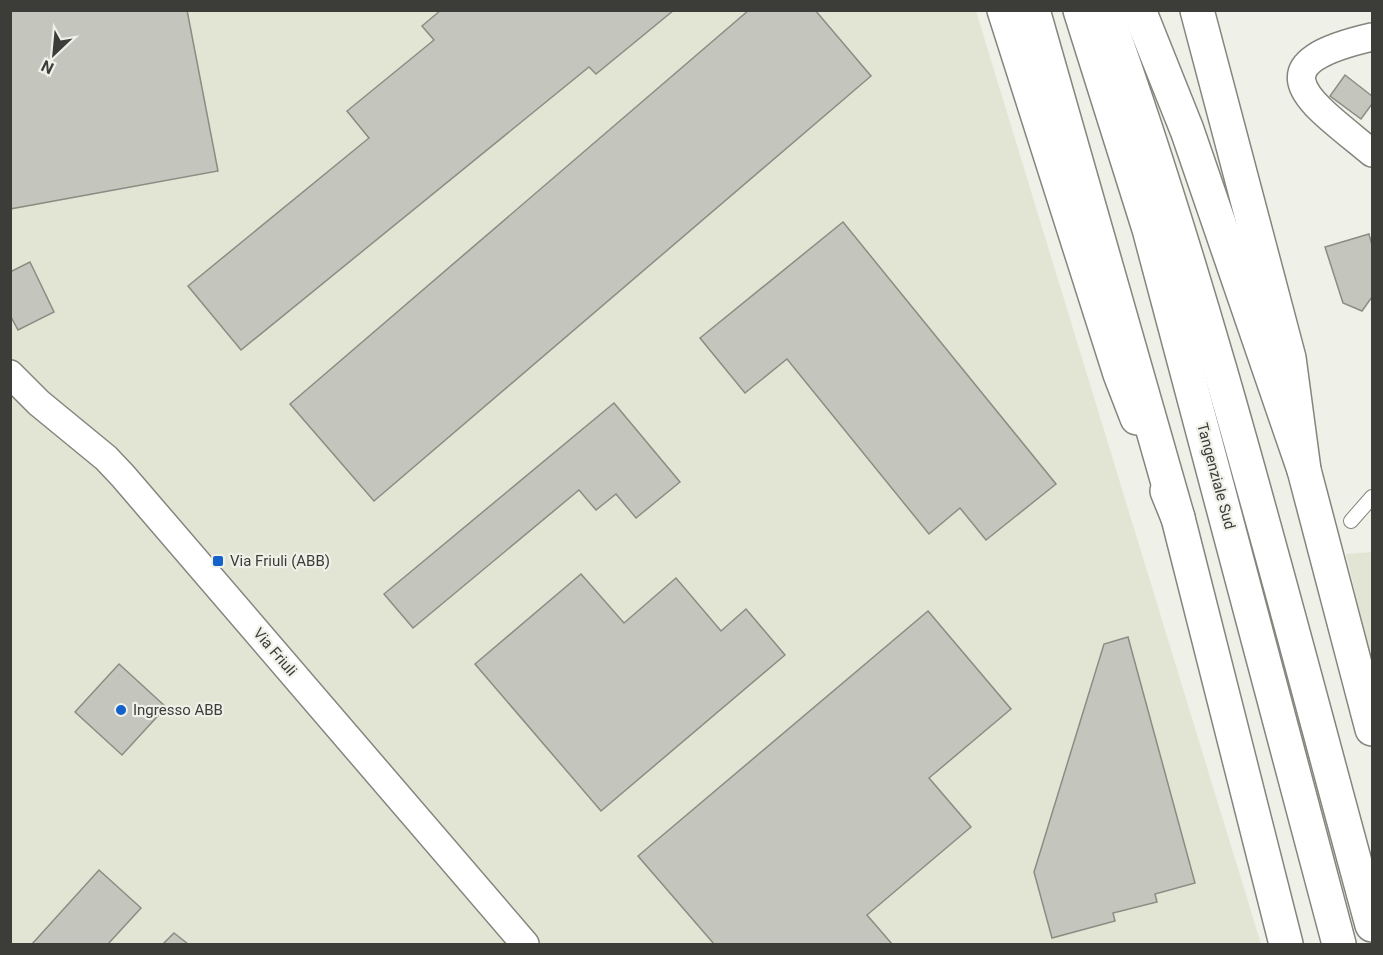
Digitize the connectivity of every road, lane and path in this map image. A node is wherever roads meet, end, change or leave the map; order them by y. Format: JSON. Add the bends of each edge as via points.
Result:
{"nodes":[{"id":1,"x":1004,"y":10,"type":"edge"},
{"id":2,"x":1033,"y":10,"type":"edge"},
{"id":3,"x":1080,"y":10,"type":"edge"},
{"id":4,"x":1105,"y":10,"type":"edge"},
{"id":5,"x":1139,"y":10,"type":"edge"},
{"id":6,"x":1197,"y":10,"type":"edge"},
{"id":7,"x":1372,"y":37,"type":"edge"},
{"id":8,"x":1372,"y":153,"type":"edge"},
{"id":9,"x":10,"y":374,"type":"edge"},
{"id":10,"x":1304,"y":470,"type":"junction"},
{"id":11,"x":1372,"y":497,"type":"edge"},
{"id":12,"x":1178,"y":518,"type":"junction"},
{"id":13,"x":1351,"y":521,"type":"dead end"},
{"id":14,"x":1372,"y":729,"type":"edge"},
{"id":15,"x":1372,"y":925,"type":"edge"},
{"id":16,"x":525,"y":945,"type":"edge"},
{"id":17,"x":1286,"y":945,"type":"edge"},
{"id":18,"x":1339,"y":945,"type":"edge"}],
"edges":[{"from":1,"to":12,"type":"main road","via":[[1120,374]]},
{"from":2,"to":12,"type":"main road"},
{"from":3,"to":18,"type":"main road","name":"Tangenziale Sud","via":[[1149,229]]},
{"from":4,"to":15,"type":"main road","name":"Tangenziale Sud","via":[[1144,119],[1223,383]]},
{"from":5,"to":10,"type":"main road","via":[[1187,130]]},
{"from":6,"to":10,"type":"main road","via":[[1289,358]]},
{"from":7,"to":8,"type":"street","via":[[1326,50],[1312,59],[1301,78],[1314,105]]},
{"from":9,"to":16,"type":"street","name":"Via Friuli","via":[[123,476]]},
{"from":10,"to":14,"type":"main road"},
{"from":11,"to":13,"type":"lane"},
{"from":12,"to":17,"type":"main road"}]}
